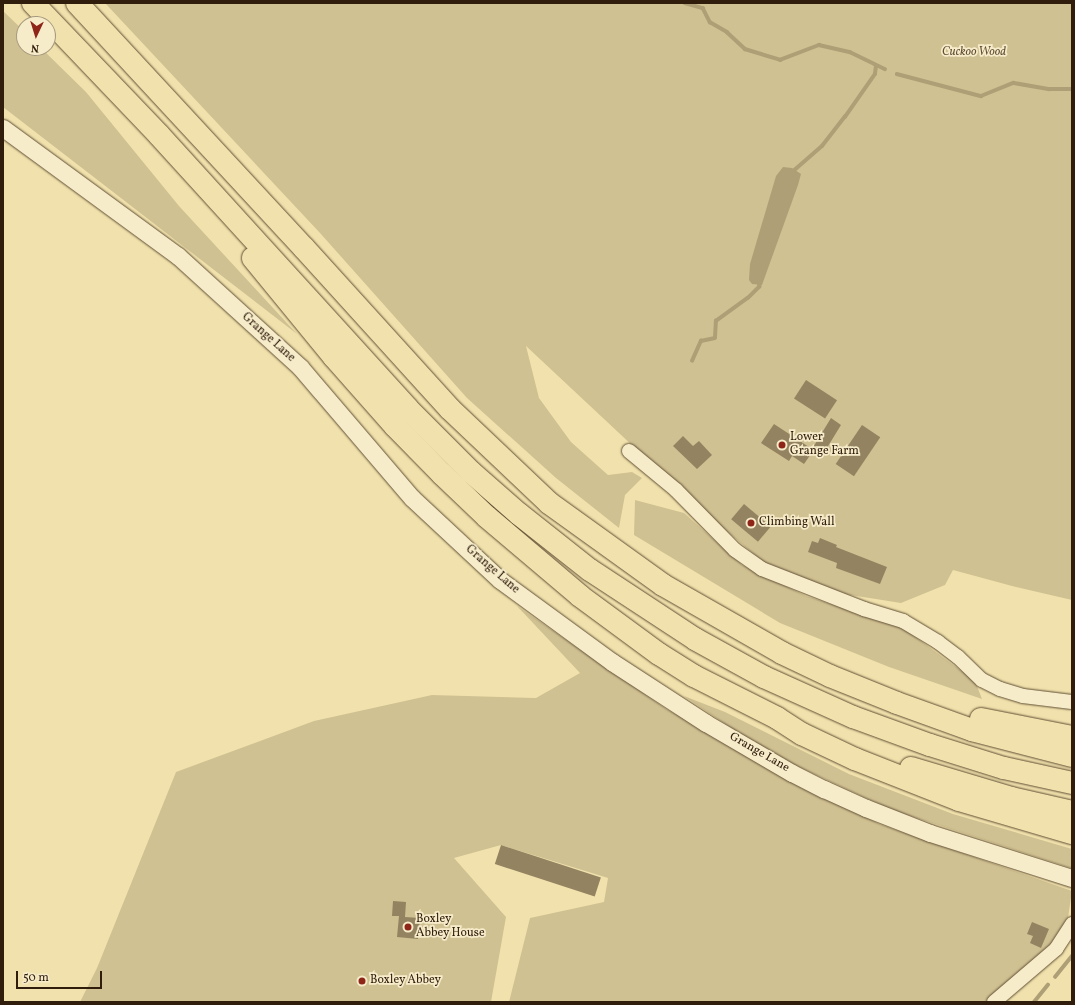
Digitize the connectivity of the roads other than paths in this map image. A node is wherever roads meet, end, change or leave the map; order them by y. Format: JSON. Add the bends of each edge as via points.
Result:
{"nodes":[{"id":1,"x":33,"y":3,"type":"edge"},
{"id":2,"x":77,"y":3,"type":"edge"},
{"id":3,"x":3,"y":128,"type":"edge"},
{"id":4,"x":215,"y":198,"type":"junction"},
{"id":5,"x":629,"y":452,"type":"dead end"},
{"id":6,"x":1072,"y":702,"type":"edge"},
{"id":7,"x":897,"y":703,"type":"junction"},
{"id":8,"x":777,"y":718,"type":"junction"},
{"id":9,"x":1072,"y":737,"type":"edge"},
{"id":10,"x":1072,"y":756,"type":"edge"},
{"id":11,"x":1072,"y":783,"type":"edge"},
{"id":12,"x":1072,"y":812,"type":"edge"},
{"id":13,"x":1072,"y":833,"type":"edge"},
{"id":14,"x":1072,"y":878,"type":"edge"},
{"id":15,"x":1072,"y":924,"type":"edge"},
{"id":16,"x":994,"y":1002,"type":"edge"}],
"edges":[{"from":1,"to":4,"type":"highway","via":[[98,69]]},
{"from":2,"to":7,"type":"highway","via":[[450,409],[550,503],[663,585],[705,610],[782,653]]},
{"from":3,"to":14,"type":"street","name":"Grange Lane","via":[[178,256],[300,367],[412,498],[495,575],[612,662],[706,723],[824,789],[930,833]]},
{"from":4,"to":8,"type":"highway","via":[[253,257],[334,357],[395,426],[487,517],[580,596],[659,654],[694,676]]},
{"from":4,"to":11,"type":"highway","via":[[408,409],[471,472],[590,570],[695,639],[764,677],[853,717],[1004,768]]},
{"from":5,"to":6,"type":"street","via":[[676,490],[735,550],[762,569],[864,609],[903,621],[953,653],[982,680],[1000,689],[1029,697]]},
{"from":7,"to":9,"type":"highway"},
{"from":7,"to":10,"type":"highway","via":[[972,730]]},
{"from":8,"to":12,"type":"highway","via":[[807,726],[917,770],[1011,798]]},
{"from":8,"to":13,"type":"highway","via":[[807,737],[923,787],[992,811]]},
{"from":15,"to":16,"type":"street","via":[[1056,949]]}]}
